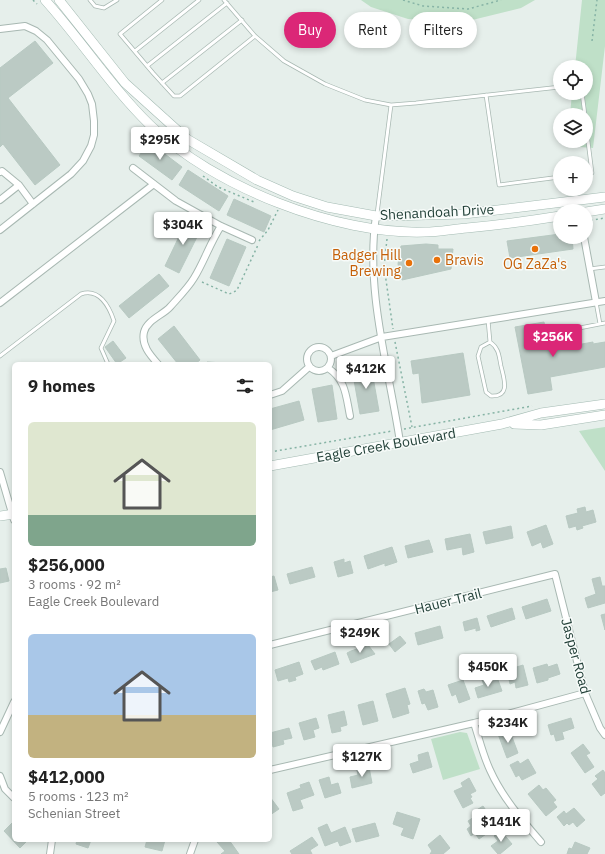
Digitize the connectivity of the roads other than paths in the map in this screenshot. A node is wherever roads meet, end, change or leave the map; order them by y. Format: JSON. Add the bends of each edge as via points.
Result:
{"nodes":[{"id":1,"x":45,"y":0,"type":"edge"},
{"id":2,"x":59,"y":0,"type":"edge"},
{"id":3,"x":90,"y":0,"type":"edge"},
{"id":4,"x":117,"y":0,"type":"edge"},
{"id":5,"x":162,"y":0,"type":"edge"},
{"id":6,"x":198,"y":0,"type":"edge"},
{"id":7,"x":226,"y":2,"type":"edge"},
{"id":8,"x":242,"y":20,"type":"junction"},
{"id":9,"x":0,"y":29,"type":"edge"},
{"id":10,"x":255,"y":36,"type":"junction"},
{"id":11,"x":135,"y":51,"type":"junction"},
{"id":12,"x":147,"y":66,"type":"junction"},
{"id":13,"x":162,"y":83,"type":"junction"},
{"id":14,"x":553,"y":88,"type":"edge"},
{"id":15,"x":486,"y":95,"type":"junction"},
{"id":16,"x":391,"y":105,"type":"junction"},
{"id":17,"x":133,"y":168,"type":"dead end"},
{"id":18,"x":0,"y":172,"type":"edge"},
{"id":19,"x":553,"y":178,"type":"edge"},
{"id":20,"x":154,"y":184,"type":"junction"},
{"id":21,"x":19,"y":186,"type":"junction"},
{"id":22,"x":605,"y":197,"type":"edge"},
{"id":23,"x":0,"y":200,"type":"edge"},
{"id":24,"x":33,"y":204,"type":"junction"},
{"id":25,"x":605,"y":209,"type":"edge"},
{"id":26,"x":593,"y":211,"type":"edge"},
{"id":27,"x":376,"y":216,"type":"junction"},
{"id":28,"x":553,"y":217,"type":"edge"},
{"id":29,"x":221,"y":226,"type":"junction"},
{"id":30,"x":0,"y":230,"type":"edge"},
{"id":31,"x":374,"y":230,"type":"junction"},
{"id":32,"x":252,"y":240,"type":"dead end"},
{"id":33,"x":585,"y":244,"type":"edge"},
{"id":34,"x":605,"y":267,"type":"edge"},
{"id":35,"x":589,"y":269,"type":"junction"},
{"id":36,"x":605,"y":301,"type":"edge"},
{"id":37,"x":596,"y":302,"type":"junction"},
{"id":38,"x":0,"y":303,"type":"edge"},
{"id":39,"x":488,"y":320,"type":"junction"},
{"id":40,"x":605,"y":323,"type":"edge"},
{"id":41,"x":600,"y":324,"type":"junction"},
{"id":42,"x":549,"y":334,"type":"dead end"},
{"id":43,"x":382,"y":337,"type":"junction"},
{"id":44,"x":490,"y":342,"type":"junction"},
{"id":45,"x":0,"y":356,"type":"edge"},
{"id":46,"x":331,"y":356,"type":"junction"},
{"id":47,"x":107,"y":362,"type":"edge"},
{"id":48,"x":156,"y":362,"type":"edge"},
{"id":49,"x":309,"y":367,"type":"junction"},
{"id":50,"x":328,"y":368,"type":"junction"},
{"id":51,"x":272,"y":394,"type":"edge"},
{"id":52,"x":605,"y":404,"type":"edge"},
{"id":53,"x":605,"y":415,"type":"edge"},
{"id":54,"x":350,"y":416,"type":"dead end"},
{"id":55,"x":502,"y":424,"type":"junction"},
{"id":56,"x":400,"y":442,"type":"junction"},
{"id":57,"x":272,"y":466,"type":"edge"},
{"id":58,"x":0,"y":472,"type":"edge"},
{"id":59,"x":12,"y":513,"type":"edge"},
{"id":60,"x":0,"y":516,"type":"edge"},
{"id":61,"x":12,"y":516,"type":"edge"},
{"id":62,"x":555,"y":574,"type":"joint"},
{"id":63,"x":272,"y":645,"type":"edge"},
{"id":64,"x":585,"y":693,"type":"junction"},
{"id":65,"x":12,"y":706,"type":"edge"},
{"id":66,"x":474,"y":723,"type":"junction"},
{"id":67,"x":0,"y":732,"type":"edge"},
{"id":68,"x":605,"y":735,"type":"edge"},
{"id":69,"x":272,"y":770,"type":"edge"},
{"id":70,"x":0,"y":776,"type":"edge"},
{"id":71,"x":12,"y":796,"type":"edge"},
{"id":72,"x":52,"y":842,"type":"edge"},
{"id":73,"x":194,"y":842,"type":"edge"},
{"id":74,"x":541,"y":842,"type":"dead end"},
{"id":75,"x":50,"y":854,"type":"edge"},
{"id":76,"x":190,"y":854,"type":"edge"}],
"edges":[{"from":1,"to":31,"type":"street","name":"Shenandoah Drive","via":[[119,91],[150,125],[183,153],[227,180],[266,198],[316,216]]},
{"from":2,"to":27,"type":"street","name":"Shenandoah Drive","via":[[125,83],[187,139],[257,180],[293,196],[327,207]]},
{"from":3,"to":4,"type":"lane","via":[[95,6],[104,8]]},
{"from":5,"to":11,"type":"lane","via":[[120,34]]},
{"from":6,"to":11,"type":"lane"},
{"from":7,"to":8,"type":"lane"},
{"from":7,"to":12,"type":"lane"},
{"from":8,"to":10,"type":"lane"},
{"from":8,"to":13,"type":"lane"},
{"from":9,"to":24,"type":"street","via":[[25,26],[36,31],[47,40],[79,79],[92,104],[94,135],[83,161],[71,174]]},
{"from":10,"to":13,"type":"lane","via":[[180,96],[174,96]]},
{"from":10,"to":16,"type":"lane","via":[[284,61],[325,84],[365,100]]},
{"from":11,"to":12,"type":"lane"},
{"from":12,"to":13,"type":"lane"},
{"from":14,"to":15,"type":"lane"},
{"from":15,"to":16,"type":"lane"},
{"from":15,"to":19,"type":"lane","via":[[499,185]]},
{"from":16,"to":27,"type":"lane"},
{"from":17,"to":20,"type":"street"},
{"from":18,"to":21,"type":"street"},
{"from":20,"to":29,"type":"street","via":[[176,201]]},
{"from":20,"to":38,"type":"street"},
{"from":21,"to":23,"type":"street"},
{"from":21,"to":24,"type":"street"},
{"from":22,"to":27,"type":"street","name":"Shenandoah Drive","via":[[464,214]]},
{"from":24,"to":30,"type":"street"},
{"from":25,"to":26,"type":"street"},
{"from":27,"to":31,"type":"street"},
{"from":28,"to":31,"type":"street","name":"Shenandoah Drive","via":[[425,232]]},
{"from":29,"to":32,"type":"street"},
{"from":29,"to":48,"type":"street","via":[[194,278],[169,308],[152,320],[144,331],[144,343],[148,353]]},
{"from":31,"to":43,"type":"street","via":[[374,270]]},
{"from":33,"to":35,"type":"street"},
{"from":34,"to":35,"type":"lane"},
{"from":35,"to":37,"type":"street"},
{"from":36,"to":37,"type":"street"},
{"from":37,"to":39,"type":"street"},
{"from":37,"to":41,"type":"lane"},
{"from":39,"to":43,"type":"street"},
{"from":39,"to":44,"type":"lane"},
{"from":40,"to":41,"type":"lane"},
{"from":41,"to":42,"type":"lane"},
{"from":43,"to":46,"type":"street"},
{"from":43,"to":56,"type":"street"},
{"from":44,"to":44,"type":"lane","via":[[497,347],[506,385],[503,392],[497,396],[490,396],[486,392],[478,356],[481,347]]},
{"from":45,"to":47,"type":"lane","via":[[87,292],[101,297],[114,321],[101,348]]},
{"from":46,"to":49,"type":"street","via":[[323,347],[312,349],[307,355]]},
{"from":46,"to":50,"type":"street"},
{"from":49,"to":50,"type":"street","via":[[316,372]]},
{"from":49,"to":51,"type":"street","via":[[282,391]]},
{"from":50,"to":54,"type":"street","via":[[336,373],[344,385]]},
{"from":52,"to":55,"type":"street","name":"Eagle Creek Boulevard","via":[[541,414]]},
{"from":53,"to":55,"type":"street","name":"Eagle Creek Boulevard","via":[[541,425]]},
{"from":55,"to":56,"type":"street","name":"Eagle Creek Boulevard"},
{"from":56,"to":57,"type":"street","name":"Eagle Creek Boulevard"},
{"from":58,"to":59,"type":"street"},
{"from":60,"to":61,"type":"street"},
{"from":62,"to":63,"type":"street","name":"Hauer Trail"},
{"from":62,"to":64,"type":"street","name":"Jasper Road"},
{"from":64,"to":66,"type":"street"},
{"from":64,"to":68,"type":"street","name":"Jasper Road"},
{"from":65,"to":67,"type":"street"},
{"from":66,"to":69,"type":"street"},
{"from":66,"to":74,"type":"street","via":[[489,769],[502,793]]},
{"from":70,"to":71,"type":"street","via":[[5,789]]},
{"from":72,"to":75,"type":"street"},
{"from":73,"to":76,"type":"street"}]}
